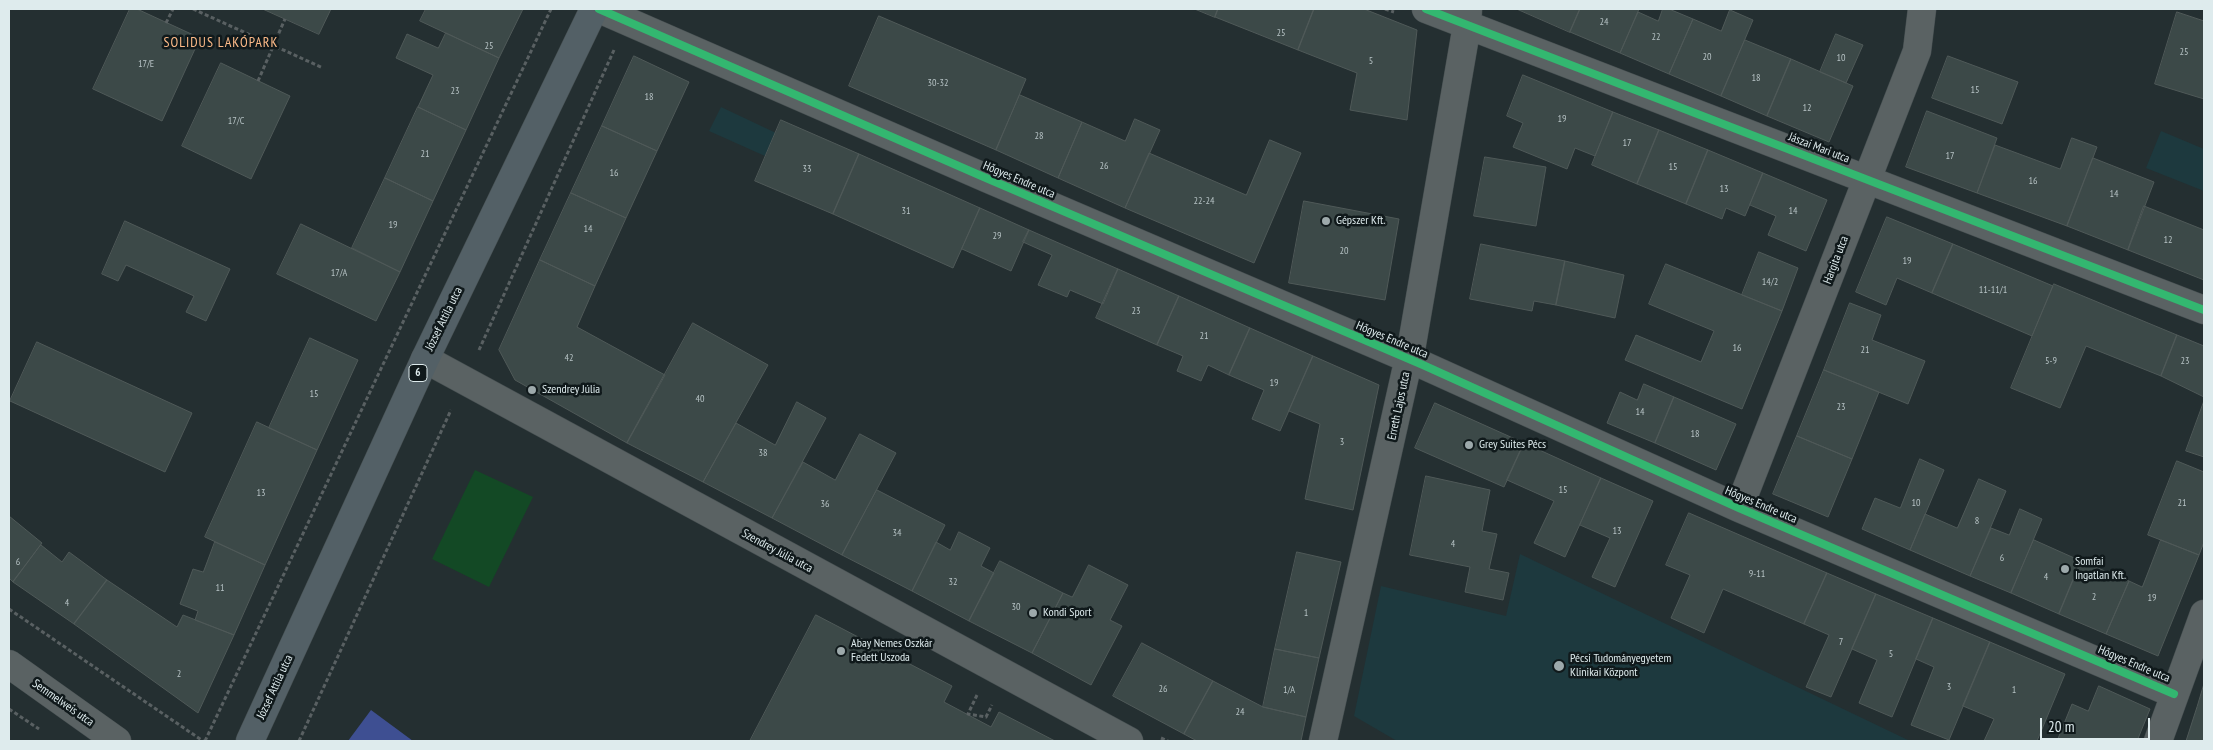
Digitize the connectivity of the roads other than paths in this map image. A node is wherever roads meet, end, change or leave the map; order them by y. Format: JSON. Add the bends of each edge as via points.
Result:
{"nodes":[{"id":1,"x":594,"y":9,"type":"edge"},
{"id":2,"x":599,"y":9,"type":"edge"},
{"id":3,"x":1426,"y":9,"type":"edge"},
{"id":4,"x":1922,"y":9,"type":"edge"},
{"id":5,"x":1468,"y":17,"type":"edge"},
{"id":6,"x":1867,"y":178,"type":"junction"},
{"id":7,"x":2204,"y":310,"type":"edge"},
{"id":8,"x":425,"y":359,"type":"junction"},
{"id":9,"x":1409,"y":359,"type":"junction"},
{"id":10,"x":1739,"y":508,"type":"junction"},
{"id":11,"x":2204,"y":614,"type":"edge"},
{"id":12,"x":9,"y":664,"type":"edge"},
{"id":13,"x":2174,"y":694,"type":"junction"},
{"id":14,"x":117,"y":741,"type":"edge"},
{"id":15,"x":250,"y":741,"type":"edge"},
{"id":16,"x":1129,"y":741,"type":"edge"},
{"id":17,"x":1323,"y":741,"type":"edge"},
{"id":18,"x":2158,"y":741,"type":"edge"}],
"edges":[{"from":1,"to":8,"type":"main road","name":"József Attila utca","number":"6"},
{"from":2,"to":9,"type":"street","name":"Hőgyes Endre utca"},
{"from":3,"to":5,"type":"street","name":"Jászai Mari utca"},
{"from":4,"to":6,"type":"street","name":"Hargita utca","via":[[1918,51]]},
{"from":5,"to":6,"type":"street","name":"Jászai Mari utca"},
{"from":5,"to":9,"type":"street","name":"Erreth Lajos utca"},
{"from":6,"to":7,"type":"street","name":"Jászai Mari utca"},
{"from":6,"to":10,"type":"street","name":"Hargita utca"},
{"from":8,"to":15,"type":"main road","name":"József Attila utca","number":"6"},
{"from":8,"to":16,"type":"street","name":"Szendrey Júlia utca"},
{"from":9,"to":10,"type":"street","name":"Hőgyes Endre utca"},
{"from":9,"to":17,"type":"street","name":"Erreth Lajos utca"},
{"from":10,"to":13,"type":"street","name":"Hőgyes Endre utca"},
{"from":11,"to":13,"type":"street"},
{"from":12,"to":14,"type":"street","name":"Semmelweis utca"},
{"from":13,"to":18,"type":"street"}]}
